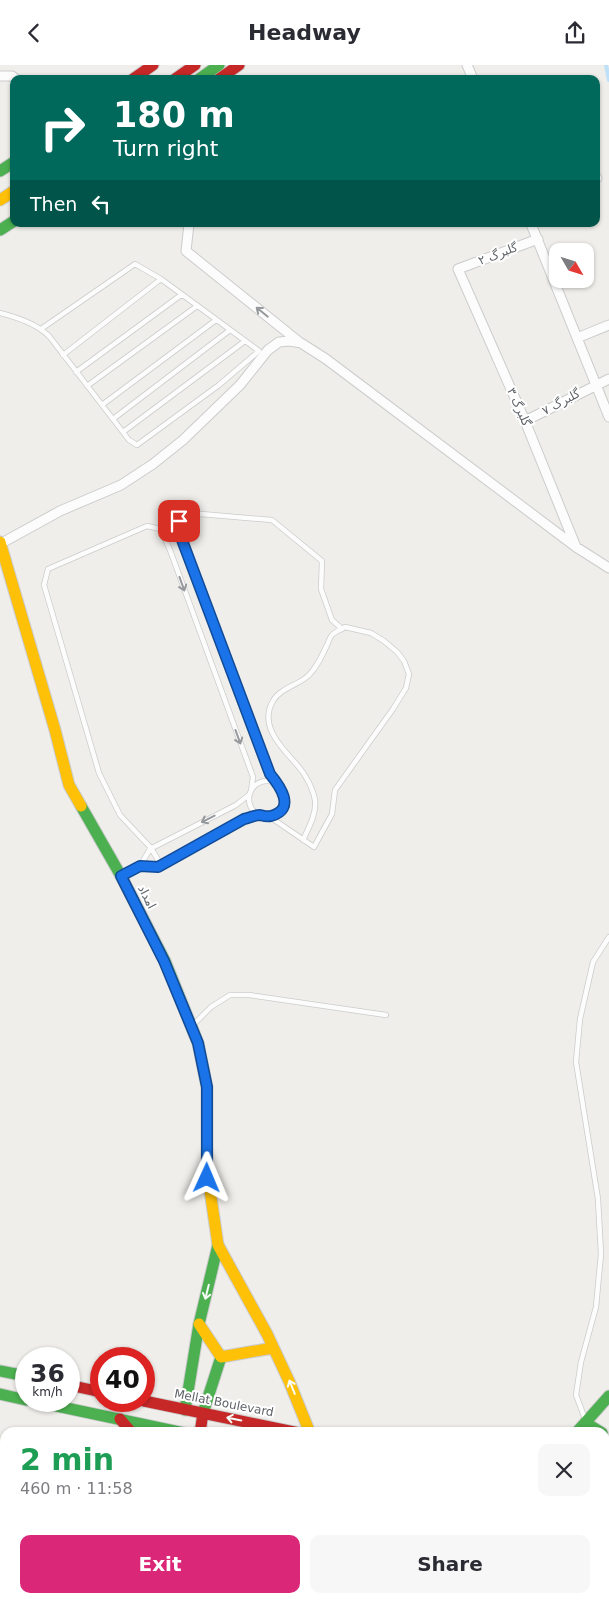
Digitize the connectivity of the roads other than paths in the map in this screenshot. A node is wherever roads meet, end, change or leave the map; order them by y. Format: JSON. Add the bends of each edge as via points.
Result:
{"nodes":[{"id":1,"x":152,"y":65,"type":"edge"},
{"id":2,"x":195,"y":65,"type":"edge"},
{"id":3,"x":219,"y":65,"type":"edge"},
{"id":4,"x":239,"y":65,"type":"edge"},
{"id":5,"x":138,"y":75,"type":"edge"},
{"id":6,"x":181,"y":75,"type":"edge"},
{"id":7,"x":205,"y":75,"type":"edge"},
{"id":8,"x":225,"y":75,"type":"edge"},
{"id":9,"x":189,"y":227,"type":"edge"},
{"id":10,"x":532,"y":227,"type":"edge"},
{"id":11,"x":538,"y":239,"type":"junction"},
{"id":12,"x":458,"y":269,"type":"joint"},
{"id":13,"x":161,"y":279,"type":"junction"},
{"id":14,"x":181,"y":295,"type":"junction"},
{"id":15,"x":197,"y":307,"type":"junction"},
{"id":16,"x":0,"y":313,"type":"edge"},
{"id":17,"x":216,"y":320,"type":"junction"},
{"id":18,"x":609,"y":325,"type":"edge"},
{"id":19,"x":40,"y":329,"type":"junction"},
{"id":20,"x":230,"y":330,"type":"junction"},
{"id":21,"x":577,"y":338,"type":"junction"},
{"id":22,"x":245,"y":341,"type":"junction"},
{"id":23,"x":300,"y":343,"type":"junction"},
{"id":24,"x":63,"y":355,"type":"junction"},
{"id":25,"x":76,"y":371,"type":"junction"},
{"id":26,"x":609,"y":379,"type":"edge"},
{"id":27,"x":596,"y":384,"type":"junction"},
{"id":28,"x":87,"y":386,"type":"junction"},
{"id":29,"x":102,"y":405,"type":"junction"},
{"id":30,"x":609,"y":417,"type":"edge"},
{"id":31,"x":113,"y":419,"type":"junction"},
{"id":32,"x":525,"y":421,"type":"junction"},
{"id":33,"x":122,"y":432,"type":"junction"},
{"id":34,"x":179,"y":532,"type":"junction"},
{"id":35,"x":165,"y":539,"type":"junction"},
{"id":36,"x":0,"y":543,"type":"edge"},
{"id":37,"x":576,"y":547,"type":"junction"},
{"id":38,"x":609,"y":568,"type":"edge"},
{"id":39,"x":342,"y":629,"type":"junction"},
{"id":40,"x":280,"y":787,"type":"junction"},
{"id":41,"x":250,"y":793,"type":"junction"},
{"id":42,"x":259,"y":815,"type":"junction"},
{"id":43,"x":270,"y":817,"type":"junction"},
{"id":44,"x":303,"y":840,"type":"junction"},
{"id":45,"x":151,"y":848,"type":"junction"},
{"id":46,"x":161,"y":865,"type":"junction"},
{"id":47,"x":140,"y":866,"type":"junction"},
{"id":48,"x":121,"y":876,"type":"junction"},
{"id":49,"x":609,"y":937,"type":"edge"},
{"id":50,"x":386,"y":1015,"type":"dead end"},
{"id":51,"x":191,"y":1027,"type":"junction"},
{"id":52,"x":218,"y":1245,"type":"junction"},
{"id":53,"x":199,"y":1324,"type":"junction"},
{"id":54,"x":274,"y":1348,"type":"junction"},
{"id":55,"x":221,"y":1357,"type":"junction"},
{"id":56,"x":0,"y":1371,"type":"edge"},
{"id":57,"x":15,"y":1374,"type":"edge"},
{"id":58,"x":0,"y":1394,"type":"edge"},
{"id":59,"x":609,"y":1396,"type":"edge"},
{"id":60,"x":15,"y":1397,"type":"edge"},
{"id":61,"x":155,"y":1403,"type":"edge"},
{"id":62,"x":185,"y":1410,"type":"junction"},
{"id":63,"x":80,"y":1411,"type":"edge"},
{"id":64,"x":203,"y":1413,"type":"junction"},
{"id":65,"x":120,"y":1419,"type":"junction"},
{"id":66,"x":586,"y":1423,"type":"junction"},
{"id":67,"x":127,"y":1427,"type":"edge"},
{"id":68,"x":158,"y":1427,"type":"edge"},
{"id":69,"x":183,"y":1427,"type":"edge"},
{"id":70,"x":201,"y":1427,"type":"edge"},
{"id":71,"x":270,"y":1427,"type":"edge"},
{"id":72,"x":308,"y":1427,"type":"edge"},
{"id":73,"x":582,"y":1427,"type":"edge"},
{"id":74,"x":592,"y":1427,"type":"edge"}],
"edges":[{"from":1,"to":5,"type":"main road"},
{"from":2,"to":6,"type":"main road"},
{"from":3,"to":7,"type":"main road"},
{"from":4,"to":8,"type":"main road"},
{"from":23,"to":9,"type":"street","one_way":true,"via":[[186,251]]},
{"from":10,"to":11,"type":"street"},
{"from":11,"to":12,"type":"street","name":"گلبرگ ۲"},
{"from":11,"to":21,"type":"street"},
{"from":12,"to":32,"type":"street","name":"گلبرگ ۳"},
{"from":13,"to":14,"type":"lane"},
{"from":13,"to":19,"type":"lane","via":[[135,264]]},
{"from":13,"to":24,"type":"lane"},
{"from":14,"to":15,"type":"lane"},
{"from":14,"to":25,"type":"lane"},
{"from":15,"to":17,"type":"lane"},
{"from":15,"to":28,"type":"lane"},
{"from":16,"to":19,"type":"lane"},
{"from":17,"to":20,"type":"lane"},
{"from":17,"to":29,"type":"lane"},
{"from":18,"to":21,"type":"street"},
{"from":19,"to":24,"type":"lane"},
{"from":20,"to":22,"type":"lane"},
{"from":20,"to":31,"type":"lane"},
{"from":21,"to":27,"type":"street"},
{"from":22,"to":33,"type":"lane"},
{"from":22,"to":33,"type":"lane","via":[[259,351],[219,385],[137,445]]},
{"from":23,"to":36,"type":"street","via":[[279,342],[268,350],[240,385],[183,440],[121,485],[60,511]]},
{"from":23,"to":37,"type":"street","via":[[326,359]]},
{"from":24,"to":25,"type":"lane"},
{"from":25,"to":28,"type":"lane"},
{"from":26,"to":27,"type":"street","name":"گلبرگ ۷"},
{"from":27,"to":30,"type":"street"},
{"from":27,"to":32,"type":"street","name":"گلبرگ ۷"},
{"from":28,"to":29,"type":"lane"},
{"from":29,"to":31,"type":"lane"},
{"from":31,"to":33,"type":"lane"},
{"from":32,"to":37,"type":"street","name":"گلبرگ ۳"},
{"from":34,"to":35,"type":"lane","via":[[169,530]]},
{"from":34,"to":39,"type":"lane","via":[[179,521],[186,515],[272,520],[322,561],[320,589],[332,620]]},
{"from":34,"to":40,"type":"lane","via":[[270,774]]},
{"from":35,"to":41,"type":"lane","one_way":true,"via":[[253,777]]},
{"from":35,"to":45,"type":"lane","via":[[161,529],[147,527],[48,569],[44,585],[99,773],[120,815]]},
{"from":36,"to":48,"type":"main road","name":"امداد","via":[[69,785]]},
{"from":37,"to":38,"type":"street"},
{"from":39,"to":44,"type":"lane","via":[[332,635],[315,669],[274,699],[269,709],[268,722],[275,739],[284,753],[300,767],[316,801],[312,821]]},
{"from":39,"to":44,"type":"lane","via":[[371,633],[397,652],[408,674],[406,688],[335,790],[332,814],[314,847]]},
{"from":40,"to":41,"type":"lane","via":[[264,781]]},
{"from":40,"to":43,"type":"lane","via":[[283,807]]},
{"from":41,"to":42,"type":"lane","via":[[250,806]]},
{"from":41,"to":45,"type":"lane","one_way":true,"via":[[236,805]]},
{"from":42,"to":43,"type":"lane"},
{"from":42,"to":46,"type":"lane","via":[[244,819]]},
{"from":43,"to":44,"type":"lane"},
{"from":45,"to":46,"type":"lane"},
{"from":45,"to":47,"type":"lane"},
{"from":46,"to":47,"type":"lane"},
{"from":47,"to":48,"type":"lane"},
{"from":48,"to":51,"type":"main road","name":"امداد","via":[[164,961]]},
{"from":49,"to":66,"type":"lane","via":[[593,962],[580,1019],[576,1062],[598,1199],[601,1254],[596,1307],[576,1395]]},
{"from":50,"to":51,"type":"lane","via":[[250,995],[230,995],[211,1007]]},
{"from":51,"to":52,"type":"main road","name":"امداد","via":[[198,1043],[207,1087],[207,1178]]},
{"from":52,"to":53,"type":"main road","one_way":true},
{"from":52,"to":54,"type":"main road"},
{"from":53,"to":55,"type":"main road"},
{"from":53,"to":62,"type":"main road"},
{"from":54,"to":55,"type":"main road"},
{"from":72,"to":54,"type":"main road","one_way":true},
{"from":55,"to":64,"type":"main road"},
{"from":56,"to":57,"type":"main road"},
{"from":58,"to":60,"type":"main road"},
{"from":59,"to":66,"type":"main road"},
{"from":61,"to":62,"type":"main road","name":"Mellat Boulevard"},
{"from":62,"to":64,"type":"main road","name":"Mellat Boulevard"},
{"from":62,"to":69,"type":"main road"},
{"from":63,"to":65,"type":"main road"},
{"from":64,"to":70,"type":"main road"},
{"from":71,"to":64,"type":"main road","name":"Mellat Boulevard","one_way":true},
{"from":65,"to":67,"type":"main road"},
{"from":65,"to":68,"type":"main road"},
{"from":66,"to":73,"type":"main road"},
{"from":66,"to":74,"type":"main road"}]}
